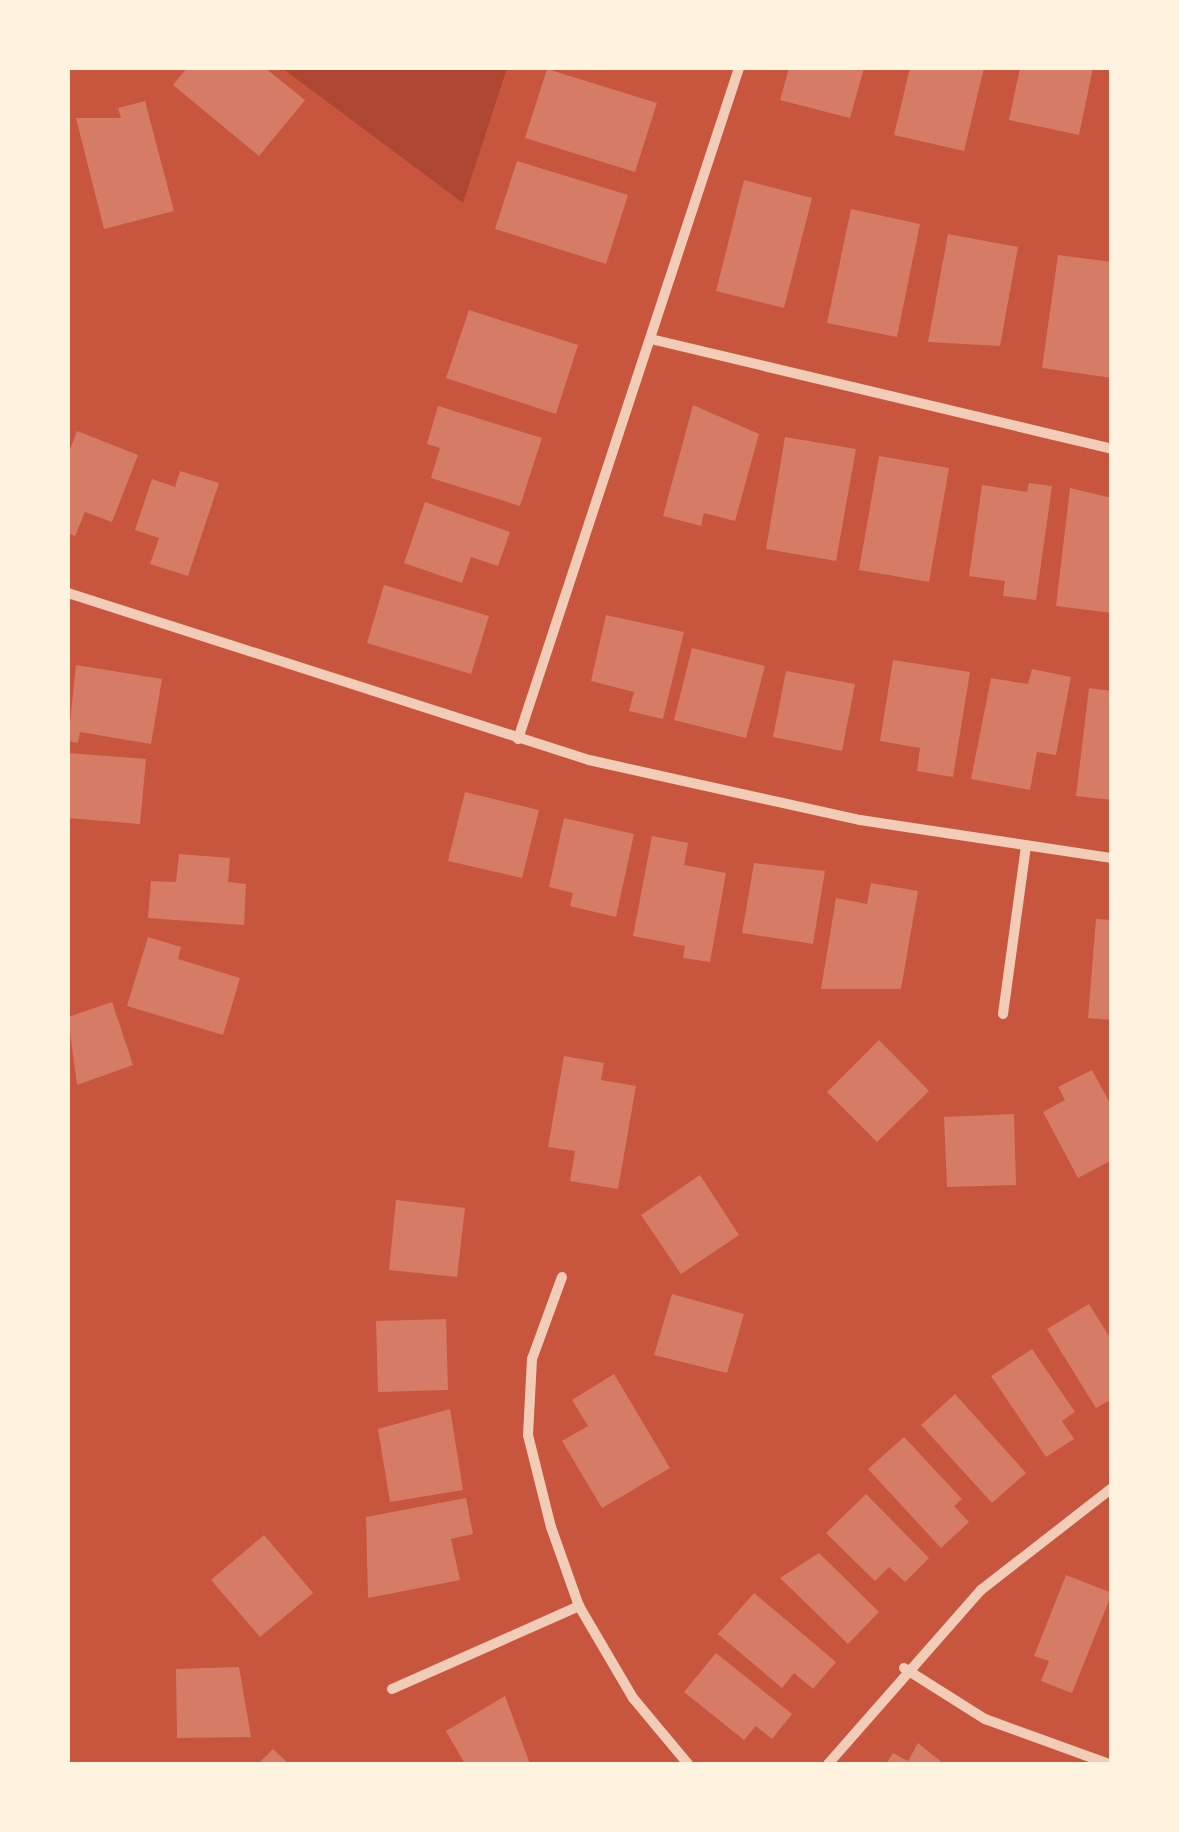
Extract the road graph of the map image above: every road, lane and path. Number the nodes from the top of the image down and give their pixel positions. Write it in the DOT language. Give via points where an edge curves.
graph roads {
  1 [pos="738,68"];
  2 [pos="654,340"];
  3 [pos="1112,448"];
  4 [pos="68,593"];
  5 [pos="518,739"];
  6 [pos="1026,846"];
  7 [pos="1112,858"];
  8 [pos="1002,1014"];
  9 [pos="562,1277"];
  10 [pos="1112,1488"];
  11 [pos="579,1606"];
  12 [pos="904,1668"];
  13 [pos="392,1689"];
  14 [pos="688,1764"];
  15 [pos="828,1764"];
  16 [pos="1108,1764"];
  1 -- 2 [label="street"];
  2 -- 3 [label="street"];
  2 -- 5 [label="street"];
  4 -- 5 [label="street"];
  5 -- 6 [label="street" via="748,797"];
  6 -- 7 [label="street"];
  6 -- 8 [label="street"];
  9 -- 11 [label="street" via="532,1359 528,1435"];
  10 -- 12 [label="street" via="981,1590"];
  11 -- 13 [label="street"];
  11 -- 14 [label="street" via="633,1698"];
  12 -- 15 [label="street"];
  12 -- 16 [label="street" via="986,1719"];
}
